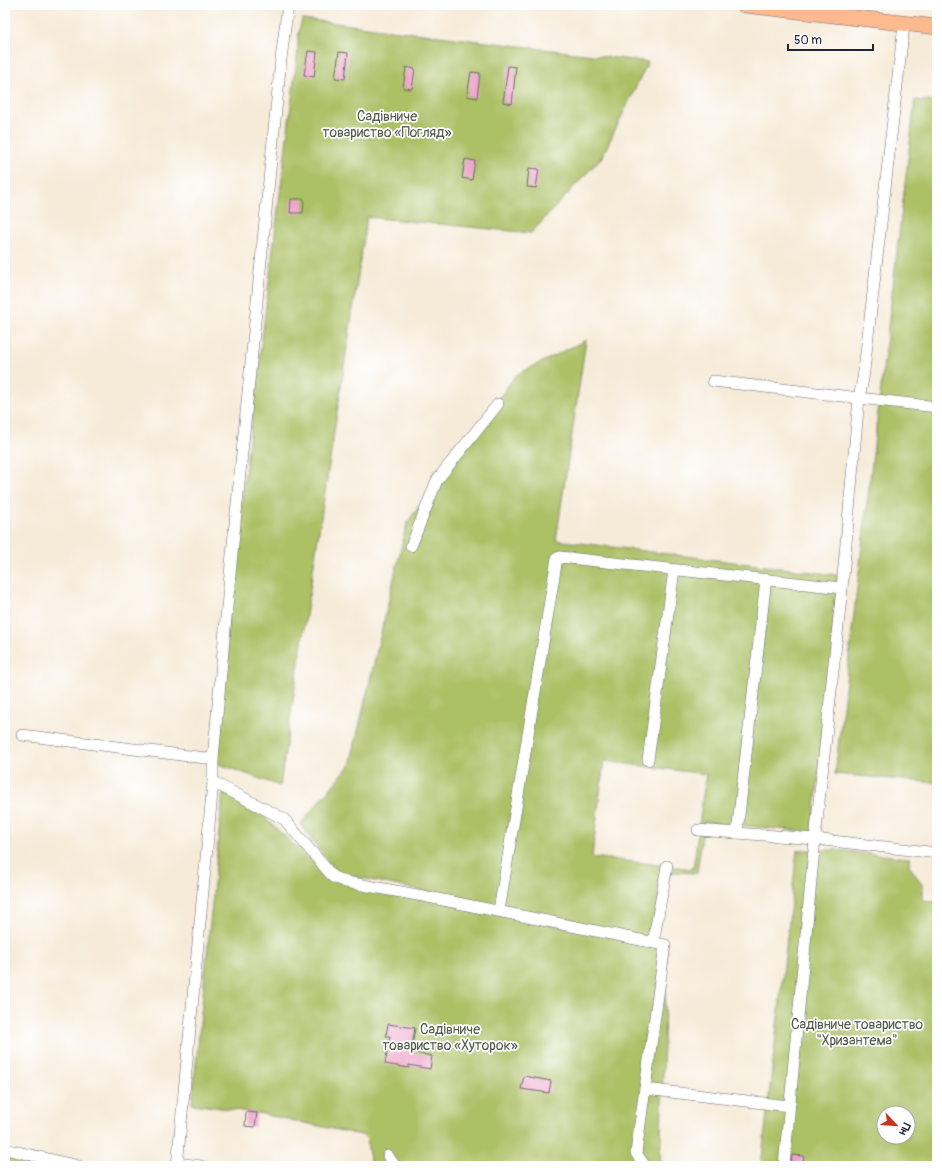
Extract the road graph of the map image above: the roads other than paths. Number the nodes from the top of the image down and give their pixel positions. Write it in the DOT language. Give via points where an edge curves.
graph roads {
  1 [pos="288,5"];
  2 [pos="744,5"];
  3 [pos="904,24"];
  4 [pos="937,27"];
  5 [pos="713,381"];
  6 [pos="859,398"];
  7 [pos="498,404"];
  8 [pos="937,407"];
  9 [pos="411,546"];
  10 [pos="674,570"];
  11 [pos="766,579"];
  12 [pos="842,588"];
  13 [pos="22,735"];
  14 [pos="214,759"];
  15 [pos="648,760"];
  16 [pos="213,782"];
  17 [pos="698,830"];
  18 [pos="737,833"];
  19 [pos="815,839"];
  20 [pos="937,853"];
  21 [pos="667,866"];
  22 [pos="499,911"];
  23 [pos="653,943"];
  24 [pos="645,1089"];
  25 [pos="789,1106"];
  26 [pos="5,1149"];
  27 [pos="388,1156"];
  28 [pos="177,1164"];
  29 [pos="79,1166"];
  30 [pos="202,1166"];
  31 [pos="395,1166"];
  32 [pos="645,1166"];
  33 [pos="784,1166"];
  1 -- 14 [label="street" via="231,564"];
  2 -- 3 [label="main road"];
  3 -- 4 [label="main road"];
  3 -- 6 [label="street"];
  5 -- 6 [label="street"];
  6 -- 8 [label="street"];
  6 -- 12 [label="street"];
  7 -- 9 [label="street" via="437,480"];
  10 -- 11 [label="street"];
  10 -- 15 [label="street"];
  10 -- 22 [label="street" via="558,558"];
  11 -- 12 [label="street"];
  11 -- 18 [label="street"];
  12 -- 19 [label="street"];
  13 -- 14 [label="street"];
  14 -- 16 [label="street"];
  16 -- 22 [label="street" via="284,818 333,877 346,882"];
  16 -- 28 [label="street"];
  17 -- 18 [label="street"];
  18 -- 19 [label="street"];
  19 -- 20 [label="street"];
  19 -- 25 [label="street"];
  21 -- 23 [label="street"];
  22 -- 23 [label="street"];
  23 -- 24 [label="street" via="665,945"];
  24 -- 25 [label="street"];
  24 -- 32 [label="street" via="636,1153"];
  25 -- 33 [label="street"];
  26 -- 29 [label="street"];
  27 -- 31 [label="street"];
  28 -- 30 [label="street"];
}
